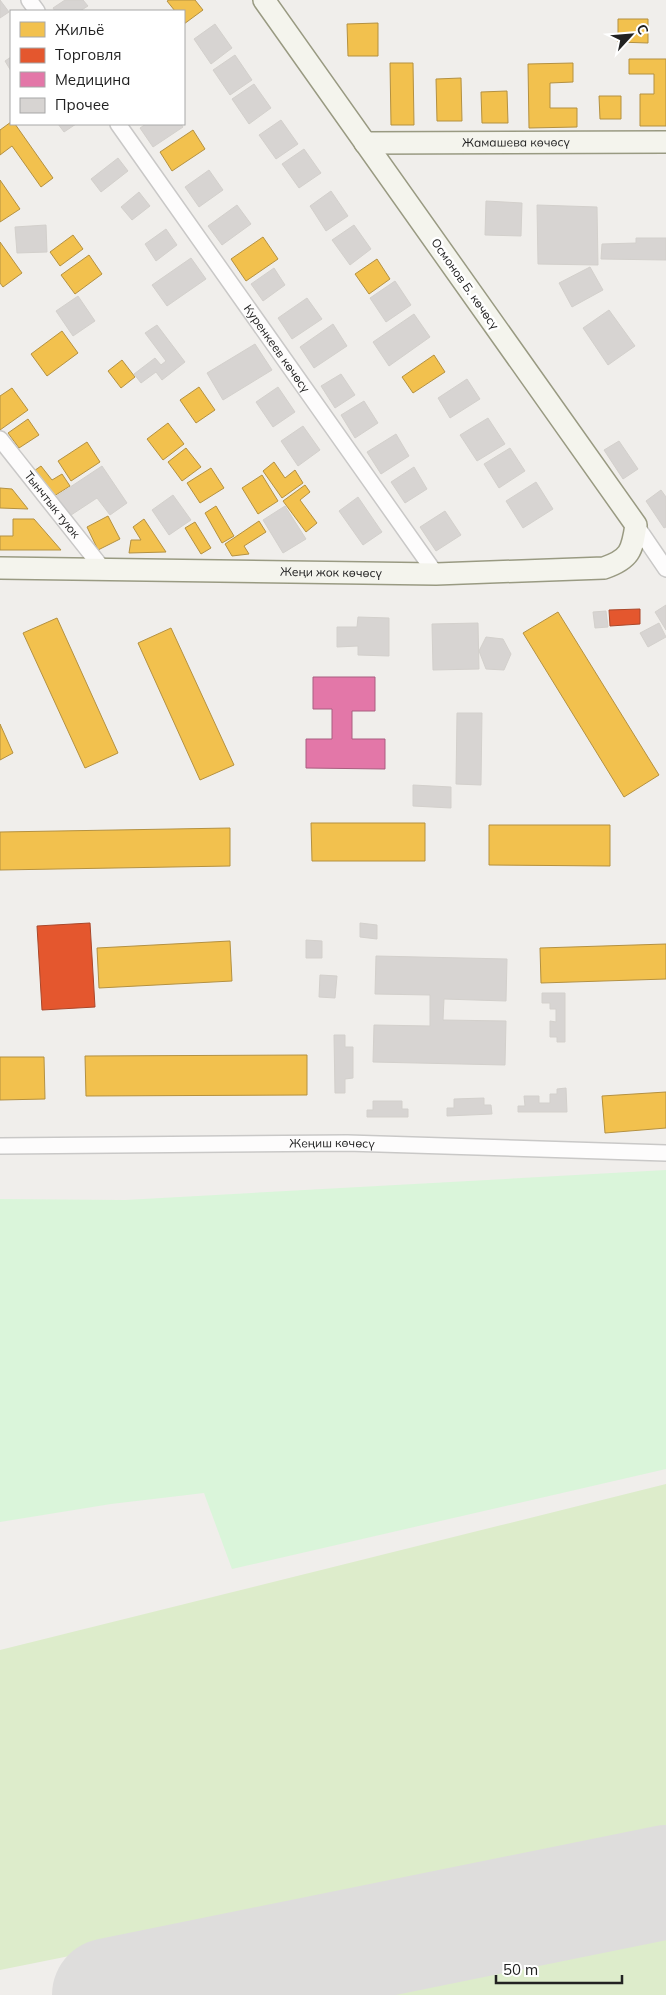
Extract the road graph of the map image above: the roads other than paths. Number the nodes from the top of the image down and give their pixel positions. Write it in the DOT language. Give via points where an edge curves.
graph roads {
  1 [pos="264,0"];
  2 [pos="119,125"];
  3 [pos="666,142"];
  4 [pos="365,143"];
  5 [pos="0,439"];
  6 [pos="636,525"];
  7 [pos="0,568"];
  8 [pos="666,568"];
  9 [pos="103,569"];
  10 [pos="436,574"];
  11 [pos="0,1146"];
  12 [pos="666,1153"];
  1 -- 4 [label="main road, Осмонов Б. көчөсү"];
  2 -- 10 [label="street, Куренкеев көчөсү"];
  3 -- 4 [label="main road, Жамашева көчөсү"];
  4 -- 6 [label="main road, Осмонов Б. көчөсү"];
  5 -- 9 [label="street, Тынчтык туюк"];
  6 -- 8 [label="street, Осмонов Б. көчөсү"];
  6 -- 10 [label="main road, Жеңи жок көчөсү" via="632,547 620,562 604,568"];
  7 -- 9 [label="main road, Жеңи жок көчөсү"];
  9 -- 10 [label="main road, Жеңи жок көчөсү"];
  11 -- 12 [label="street, Жеңиш көчөсү" via="347,1143"];
}
